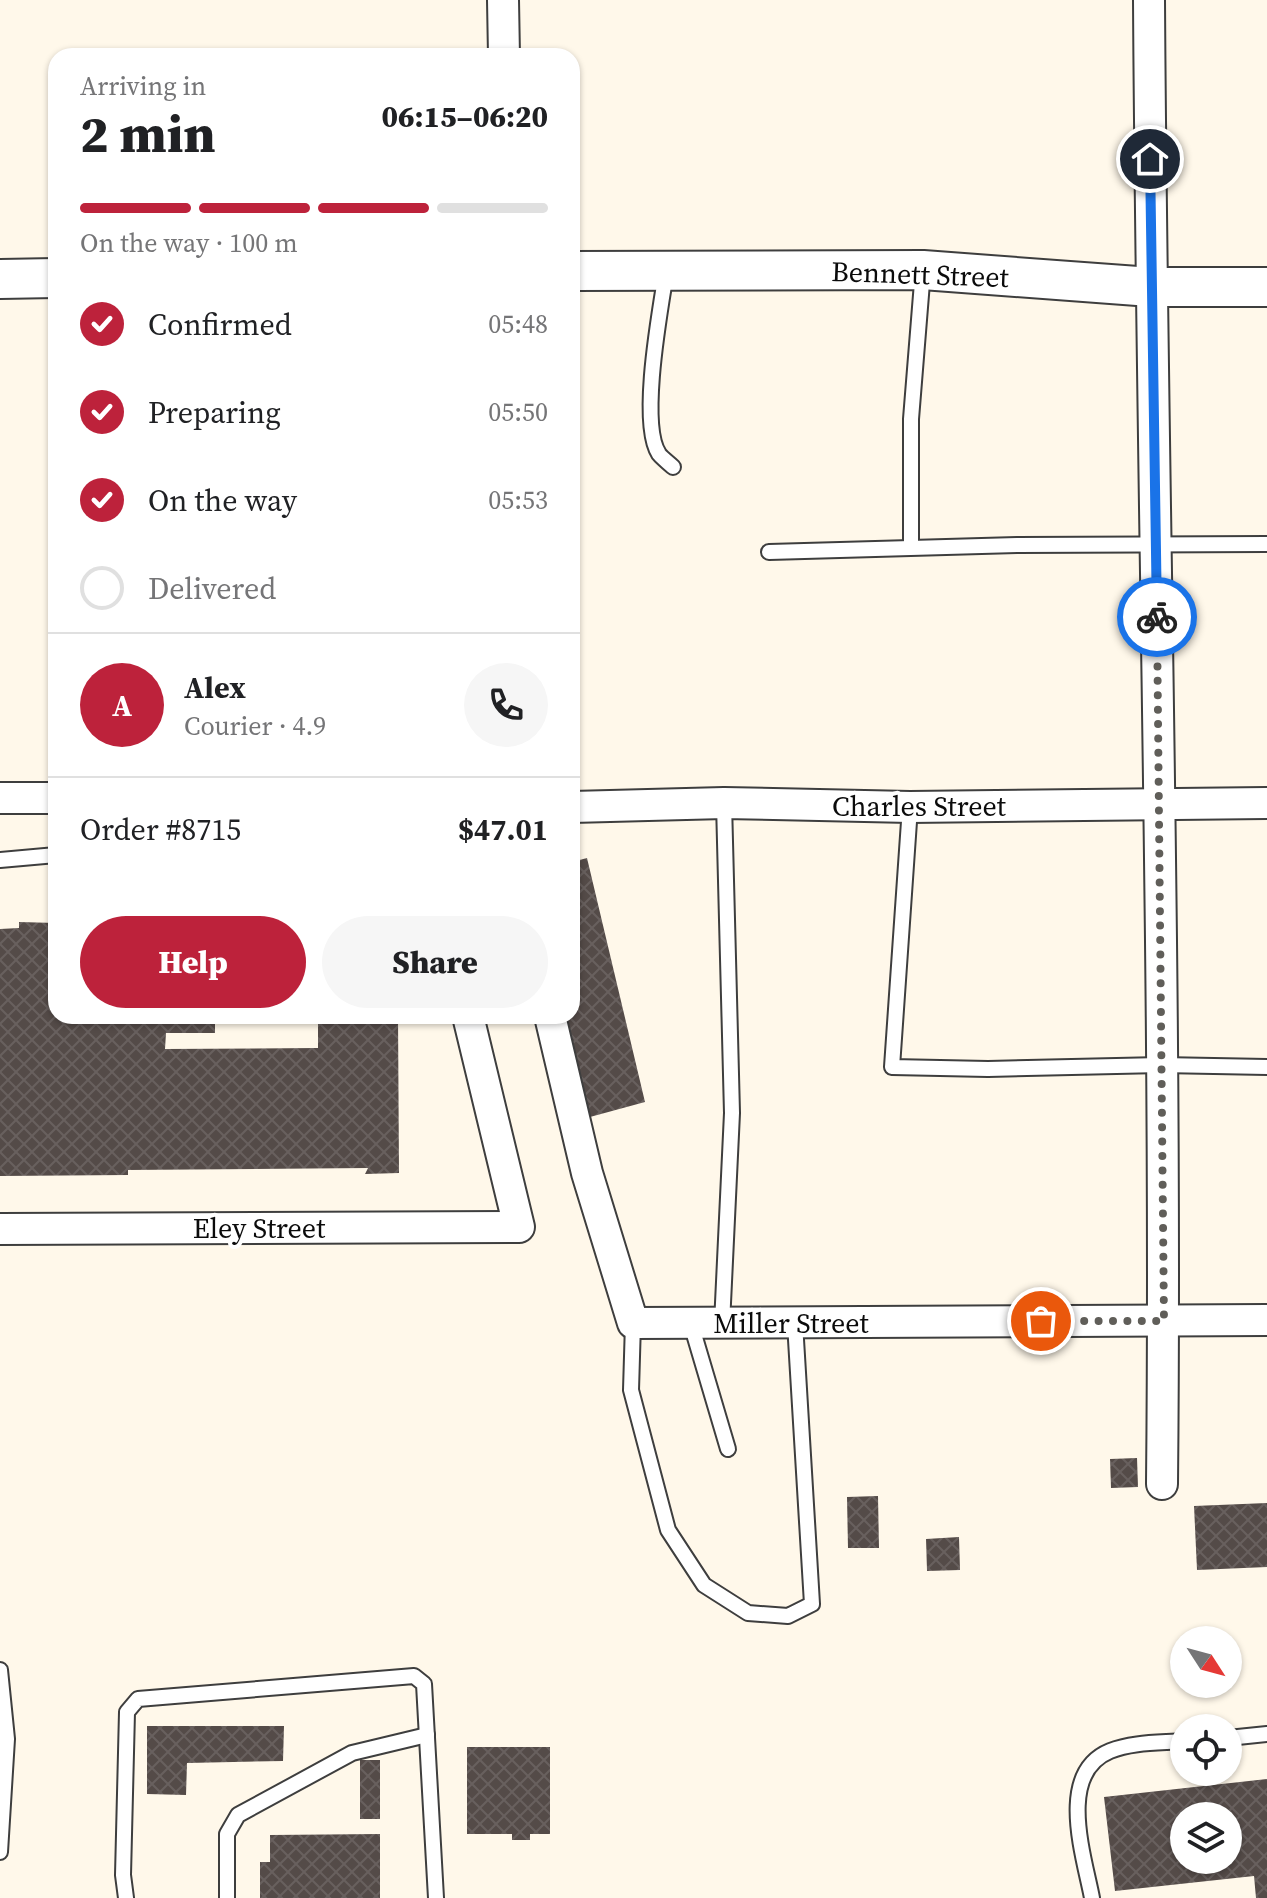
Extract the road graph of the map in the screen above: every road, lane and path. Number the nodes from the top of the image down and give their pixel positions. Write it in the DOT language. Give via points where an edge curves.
graph roads {
  1 [pos="503,0"];
  2 [pos="1149,0"];
  3 [pos="504,48"];
  4 [pos="666,269"];
  5 [pos="923,270"];
  6 [pos="580,271"];
  7 [pos="48,278"];
  8 [pos="0,279"];
  9 [pos="1151,287"];
  10 [pos="1267,287"];
  11 [pos="673,467"];
  12 [pos="1156,544"];
  13 [pos="1267,544"];
  14 [pos="911,547"];
  15 [pos="769,552"];
  16 [pos="0,798"];
  17 [pos="48,798"];
  18 [pos="724,803"];
  19 [pos="1267,803"];
  20 [pos="1159,804"];
  21 [pos="580,807"];
  22 [pos="910,807"];
  23 [pos="48,856"];
  24 [pos="0,860"];
  25 [pos="470,1024"];
  26 [pos="552,1024"];
  27 [pos="1161,1065"];
  28 [pos="1267,1067"];
  29 [pos="0,1229"];
  30 [pos="1267,1320"];
  31 [pos="1164,1321"];
  32 [pos="633,1323"];
  33 [pos="795,1323"];
  34 [pos="691,1324"];
  35 [pos="722,1324"];
  36 [pos="728,1449"];
  37 [pos="1162,1484"];
  38 [pos="0,1670"];
  39 [pos="1267,1734"];
  40 [pos="427,1735"];
  41 [pos="1242,1737"];
  42 [pos="1170,1742"];
  43 [pos="0,1852"];
  44 [pos="126,1898"];
  45 [pos="227,1898"];
  46 [pos="436,1898"];
  47 [pos="1092,1898"];
  1 -- 3 [label="street"];
  2 -- 9 [label="street"];
  4 -- 5 [label="street, Bennett Street"];
  4 -- 6 [label="street, Bennett Street"];
  4 -- 11 [label="lane" via="650,415 658,452"];
  5 -- 9 [label="street, Bennett Street"];
  5 -- 14 [label="lane" via="911,419"];
  7 -- 8 [label="street"];
  9 -- 10 [label="street, Bennett Street"];
  9 -- 12 [label="street"];
  12 -- 13 [label="lane"];
  12 -- 14 [label="lane"];
  12 -- 20 [label="street"];
  14 -- 15 [label="lane"];
  16 -- 17 [label="street"];
  18 -- 21 [label="street, Charles Street"];
  18 -- 22 [label="street, Charles Street"];
  18 -- 35 [label="lane" via="732,1113"];
  19 -- 20 [label="street, Charles Street"];
  20 -- 22 [label="street, Charles Street"];
  20 -- 27 [label="street"];
  22 -- 27 [label="lane" via="892,1067"];
  23 -- 24 [label="lane"];
  25 -- 29 [label="street, Eley Street" via="519,1227"];
  26 -- 32 [label="street" via="587,1173"];
  27 -- 28 [label="lane"];
  27 -- 31 [label="street"];
  30 -- 31 [label="street, Miller Street"];
  31 -- 33 [label="street, Miller Street"];
  31 -- 37 [label="street"];
  32 -- 33 [label="lane" via="631,1390 668,1530 704,1585 748,1613 788,1616 812,1604"];
  32 -- 34 [label="street, Miller Street"];
  33 -- 35 [label="street, Miller Street"];
  34 -- 35 [label="street, Miller Street"];
  34 -- 36 [label="lane"];
  38 -- 43 [label="lane" via="7,1739"];
  39 -- 41 [label="lane"];
  40 -- 44 [label="lane" via="424,1684 414,1676 138,1699 127,1712"];
  40 -- 45 [label="lane" via="352,1753 238,1815 227,1834"];
  40 -- 46 [label="lane"];
  42 -- 47 [label="lane" via="1108,1751 1083,1779 1077,1817"];
}
